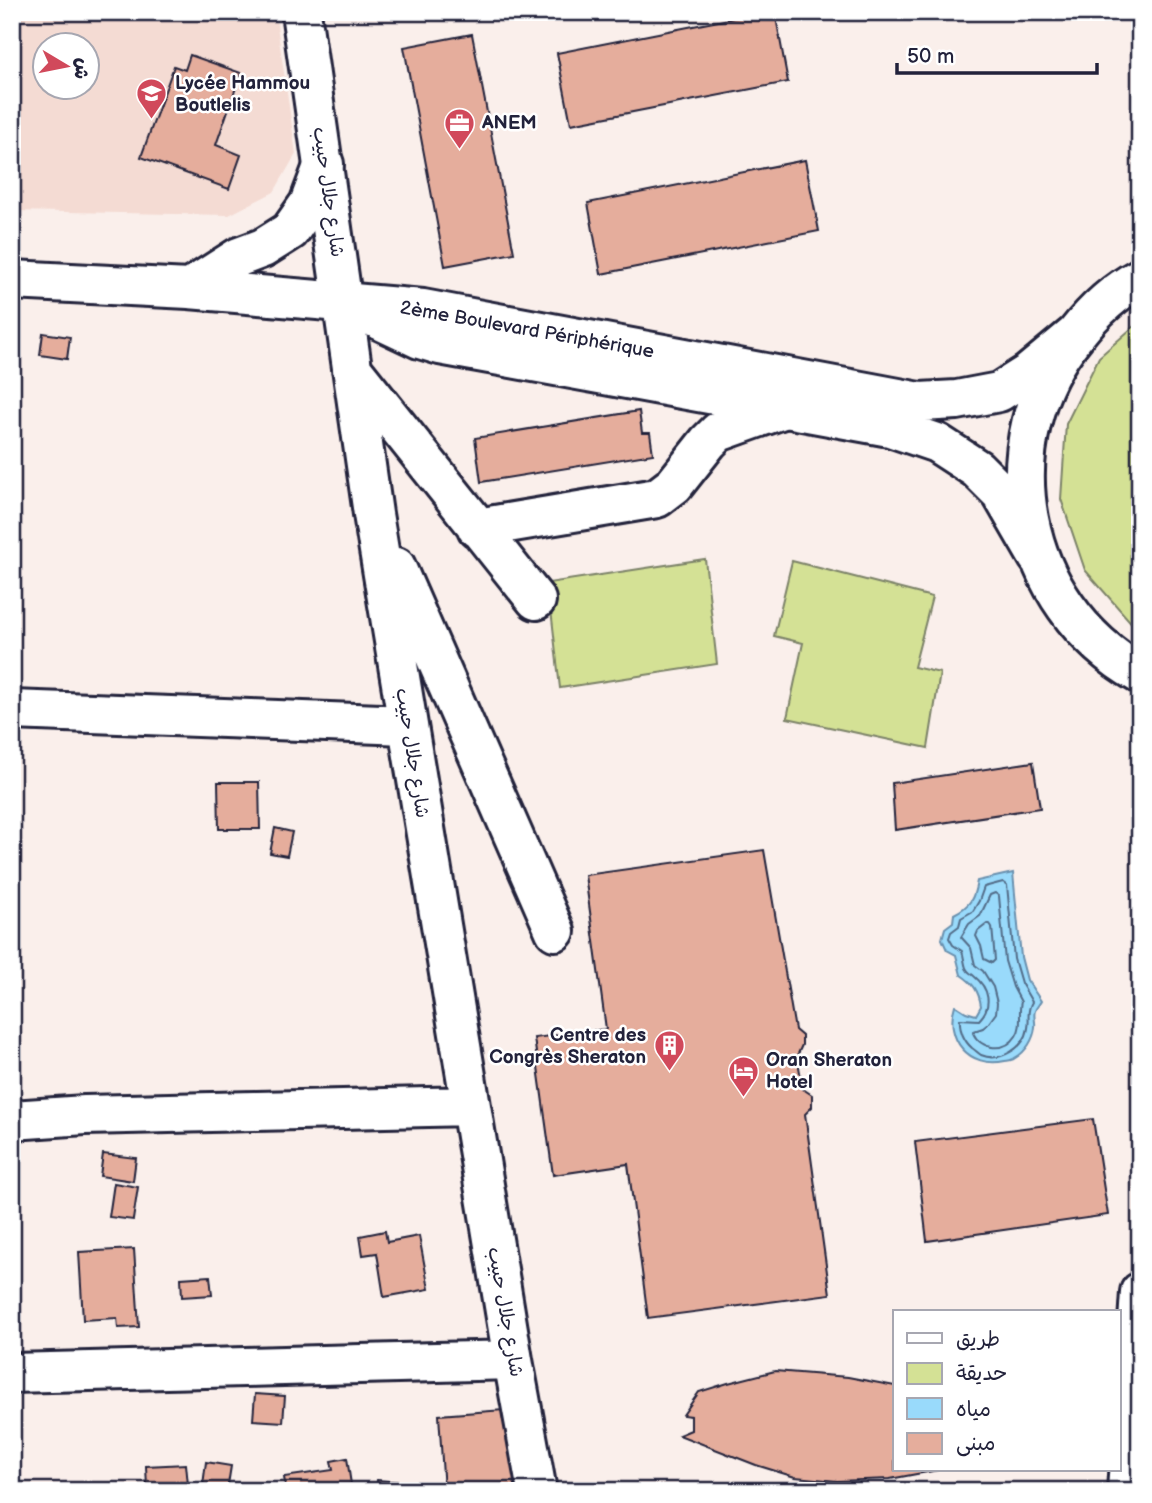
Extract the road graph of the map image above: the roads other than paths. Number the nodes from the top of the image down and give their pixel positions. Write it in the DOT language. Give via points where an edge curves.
graph roads {
  1 [pos="301,12"];
  2 [pos="324,164"];
  3 [pos="1138,278"];
  4 [pos="12,280"];
  5 [pos="189,289"];
  6 [pos="344,303"];
  7 [pos="1076,334"];
  8 [pos="352,368"];
  9 [pos="788,407"];
  10 [pos="373,514"];
  11 [pos="477,528"];
  12 [pos="1038,557"];
  13 [pos="536,600"];
  14 [pos="1106,651"];
  15 [pos="1140,674"];
  16 [pos="1140,680"];
  17 [pos="12,710"];
  18 [pos="407,724"];
  19 [pos="555,931"];
  20 [pos="471,1106"];
  21 [pos="12,1120"];
  22 [pos="1140,1292"];
  23 [pos="513,1360"];
  24 [pos="12,1373"];
  25 [pos="537,1491"];
  26 [pos="1127,1491"];
  1 -- 2 [label="street, شارع جلال حبيب"];
  2 -- 5 [label="street" via="309,204 290,231"];
  2 -- 6 [label="street, شارع جلال حبيب"];
  3 -- 7 [label="street" via="1094,312"];
  4 -- 5 [label="street"];
  5 -- 6 [label="street"];
  6 -- 7 [label="street, 2ème Boulevard Périphérique" via="423,309 920,402 999,392"];
  6 -- 8 [label="street, شارع جلال حبيب"];
  6 -- 9 [label="street, 2ème Boulevard Périphérique" via="440,345"];
  7 -- 12 [label="street" via="1060,353 1036,401 1025,453 1025,506"];
  8 -- 10 [label="street, شارع جلال حبيب"];
  8 -- 11 [label="street"];
  9 -- 11 [label="street" via="718,432 674,485 657,498"];
  9 -- 12 [label="street, 2ème Boulevard Périphérique" via="890,426 937,443 1002,493"];
  10 -- 18 [label="street, شارع جلال حبيب"];
  10 -- 19 [label="street"];
  11 -- 13 [label="street"];
  12 -- 14 [label="street" via="1066,608"];
  14 -- 15 [label="street"];
  14 -- 16 [label="street"];
  17 -- 18 [label="street"];
  18 -- 20 [label="street, شارع جلال حبيب"];
  20 -- 21 [label="street"];
  20 -- 23 [label="street, شارع جلال حبيب"];
  22 -- 26 [label="street"];
  23 -- 24 [label="street"];
  23 -- 25 [label="street, شارع جلال حبيب"];
}
